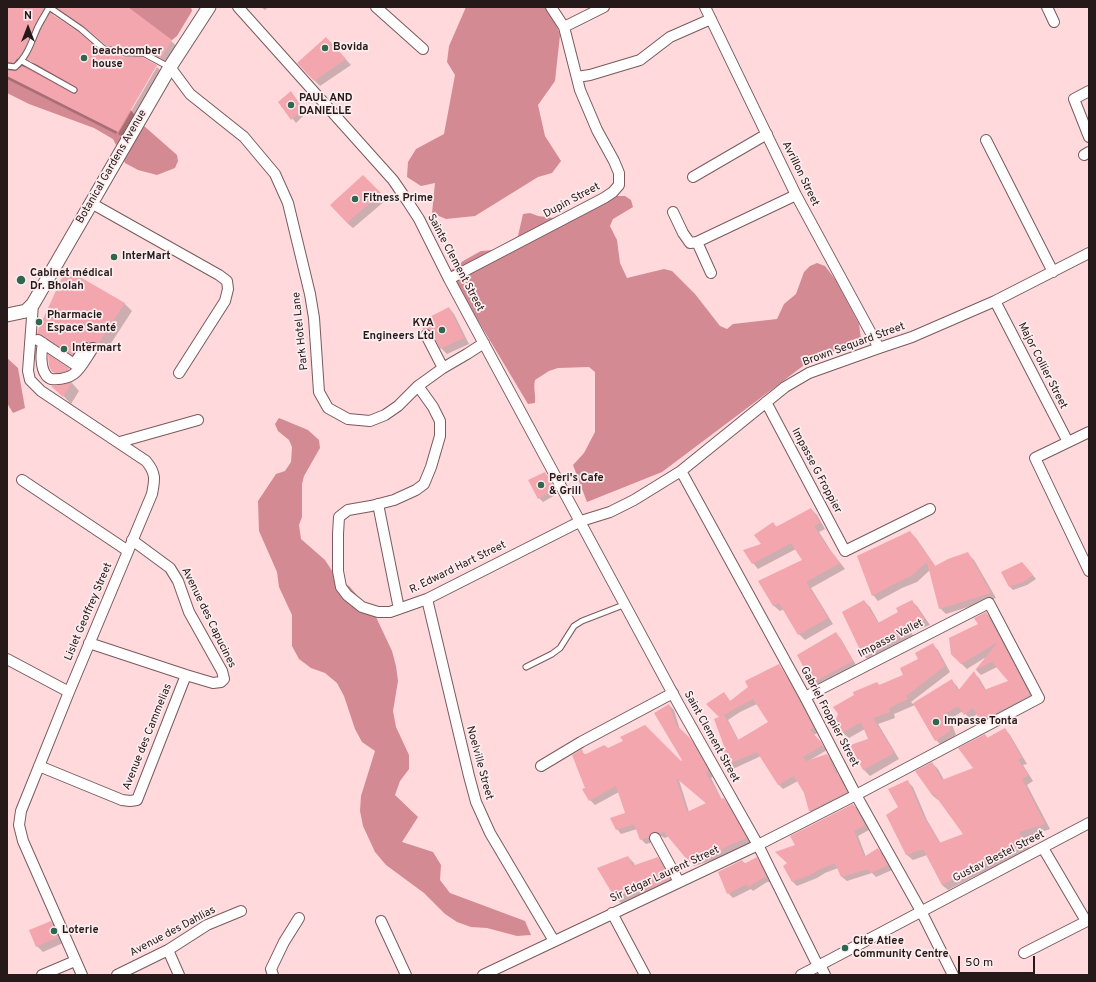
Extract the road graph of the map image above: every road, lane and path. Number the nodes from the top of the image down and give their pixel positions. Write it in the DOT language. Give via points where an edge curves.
graph roads {
  1 [pos="49,7"];
  2 [pos="209,7"];
  3 [pos="238,7"];
  4 [pos="376,7"];
  5 [pos="551,7"];
  6 [pos="604,7"];
  7 [pos="705,7"];
  8 [pos="1047,7"];
  9 [pos="711,19"];
  10 [pos="1054,22"];
  11 [pos="564,28"];
  12 [pos="423,49"];
  13 [pos="22,61"];
  14 [pos="7,66"];
  15 [pos="170,67"];
  16 [pos="577,77"];
  17 [pos="74,90"];
  18 [pos="1089,91"];
  19 [pos="767,134"];
  20 [pos="1089,137"];
  21 [pos="986,140"];
  22 [pos="694,177"];
  23 [pos="796,194"];
  24 [pos="91,203"];
  25 [pos="673,212"];
  26 [pos="697,242"];
  27 [pos="1089,253"];
  28 [pos="1053,272"];
  29 [pos="711,273"];
  30 [pos="449,279"];
  31 [pos="995,302"];
  32 [pos="33,304"];
  33 [pos="7,315"];
  34 [pos="30,334"];
  35 [pos="426,335"];
  36 [pos="43,343"];
  37 [pos="484,343"];
  38 [pos="879,348"];
  39 [pos="443,368"];
  40 [pos="179,373"];
  41 [pos="418,386"];
  42 [pos="766,402"];
  43 [pos="198,420"];
  44 [pos="1089,432"];
  45 [pos="120,442"];
  46 [pos="1068,442"];
  47 [pos="681,471"];
  48 [pos="22,480"];
  49 [pos="378,504"];
  50 [pos="930,509"];
  51 [pos="581,521"];
  52 [pos="132,540"];
  53 [pos="128,551"];
  54 [pos="1089,571"];
  55 [pos="426,599"];
  56 [pos="626,604"];
  57 [pos="399,609"];
  58 [pos="89,643"];
  59 [pos="7,659"];
  60 [pos="526,667"];
  61 [pos="186,676"];
  62 [pos="69,692"];
  63 [pos="673,693"];
  64 [pos="804,697"];
  65 [pos="39,766"];
  66 [pos="541,766"];
  67 [pos="856,795"];
  68 [pos="1089,823"];
  69 [pos="655,838"];
  70 [pos="758,845"];
  71 [pos="1043,848"];
  72 [pos="679,882"];
  73 [pos="241,911"];
  74 [pos="921,911"];
  75 [pos="612,913"];
  76 [pos="299,918"];
  77 [pos="381,921"];
  78 [pos="1087,921"];
  79 [pos="554,941"];
  80 [pos="168,950"];
  81 [pos="1024,953"];
  82 [pos="75,961"];
  83 [pos="819,966"];
  84 [pos="42,975"];
  85 [pos="82,975"];
  86 [pos="117,975"];
  87 [pos="179,975"];
  88 [pos="273,975"];
  89 [pos="406,975"];
  90 [pos="483,975"];
  91 [pos="645,975"];
  92 [pos="801,975"];
  93 [pos="825,975"];
  94 [pos="953,975"];
  1 -- 13 [label="lane"];
  1 -- 15 [label="lane" via="104,49 143,53"];
  2 -- 15 [label="street, Botanical Gardens Avenue"];
  3 -- 30 [label="street, Sainte Clement Street" via="393,180 419,219"];
  4 -- 12 [label="street"];
  5 -- 11 [label="street, Dupin Street"];
  6 -- 11 [label="street"];
  7 -- 9 [label="street, Avrillon Street"];
  8 -- 10 [label="street"];
  9 -- 16 [label="street" via="670,37 640,60"];
  9 -- 19 [label="street, Avrillon Street"];
  11 -- 16 [label="street, Dupin Street"];
  13 -- 14 [label="lane" via="15,67"];
  13 -- 17 [label="lane"];
  15 -- 24 [label="street, Botanical Gardens Avenue"];
  15 -- 41 [label="street, Park Hotel Lane" via="190,94 244,137 275,174 288,203 310,294 319,392 328,408 348,419 370,421 398,406"];
  16 -- 30 [label="street, Dupin Street" via="597,130 619,173 619,185 604,198"];
  18 -- 20 [label="street" via="1074,99"];
  19 -- 22 [label="street"];
  19 -- 23 [label="street, Avrillon Street"];
  21 -- 28 [label="street"];
  23 -- 26 [label="street"];
  23 -- 38 [label="street, Avrillon Street"];
  24 -- 32 [label="street, Botanical Gardens Avenue"];
  24 -- 40 [label="street" via="227,281 225,301"];
  25 -- 26 [label="street" via="690,243"];
  26 -- 29 [label="street"];
  27 -- 28 [label="street, Brown Sequard Street"];
  28 -- 31 [label="street, Brown Sequard Street"];
  30 -- 37 [label="street, Sainte Clement Street"];
  31 -- 38 [label="street, Brown Sequard Street"];
  31 -- 46 [label="street, Major Collier Street"];
  32 -- 33 [label="street" via="26,311"];
  32 -- 34 [label="street, Lislet Geoffrey Street"];
  34 -- 36 [label="street"];
  34 -- 45 [label="street, Lislet Geoffrey Street" via="30,380"];
  35 -- 39 [label="street"];
  36 -- 36 [label="street" via="43,367 51,379 71,377 79,370 90,346 74,364"];
  37 -- 39 [label="street, Park Hotel Lane"];
  37 -- 51 [label="street, Sainte Clement Street"];
  38 -- 42 [label="street, Brown Sequard Street" via="809,373"];
  39 -- 41 [label="street, Park Hotel Lane"];
  41 -- 49 [label="street" via="440,421 440,436 432,467 424,484 416,490"];
  42 -- 47 [label="street, Brown Sequard Street"];
  42 -- 50 [label="street, Impasse G Froppier" via="845,551"];
  43 -- 45 [label="street"];
  44 -- 46 [label="street"];
  45 -- 52 [label="street, Lislet Geoffrey Street" via="146,461 154,473 152,494"];
  46 -- 54 [label="street" via="1035,458"];
  47 -- 51 [label="street, Brown Sequard Street" via="634,500 610,512"];
  47 -- 64 [label="street, Gabriel Froppier Street"];
  48 -- 53 [label="street"];
  49 -- 57 [label="street"];
  49 -- 57 [label="street, R. Edward Hart Street" via="348,510 339,517 338,571 341,587 346,595 362,606 378,612"];
  51 -- 55 [label="street, R. Edward Hart Street"];
  51 -- 56 [label="street, Saint Clement Street"];
  52 -- 53 [label="street, Lislet Geoffrey Street"];
  52 -- 61 [label="street, Avenue des Capucines" via="170,568 178,581 189,612 224,679 213,683"];
  53 -- 58 [label="street, Lislet Geoffrey Street"];
  55 -- 57 [label="street, R. Edward Hart Street"];
  55 -- 79 [label="street, Noelville Street" via="476,802 490,833"];
  56 -- 60 [label="lane" via="574,626 560,648"];
  56 -- 63 [label="street, Saint Clement Street"];
  58 -- 61 [label="street, Avenue des Capucines"];
  58 -- 62 [label="street, Lislet Geoffrey Street"];
  59 -- 62 [label="street"];
  61 -- 65 [label="street, Avenue des Cammelias" via="137,800 122,800"];
  62 -- 65 [label="street, Lislet Geoffrey Street"];
  63 -- 66 [label="street"];
  63 -- 70 [label="street, Saint Clement Street"];
  64 -- 67 [label="street, Gabriel Froppier Street"];
  64 -- 67 [label="street, Impasse Vallet" via="989,604 1039,698"];
  65 -- 82 [label="street, Lislet Geoffrey Street" via="21,811 19,825 23,842"];
  67 -- 70 [label="street, Sir Edgar Laurent Street"];
  67 -- 74 [label="street, Gabriel Froppier Street"];
  68 -- 71 [label="street, Gustav Bestel Street"];
  69 -- 72 [label="street"];
  70 -- 72 [label="street, Sir Edgar Laurent Street"];
  70 -- 83 [label="street, Saint Clement Street"];
  71 -- 74 [label="street, Gustav Bestel Street"];
  71 -- 78 [label="street"];
  72 -- 75 [label="street, Sir Edgar Laurent Street"];
  73 -- 80 [label="street, Avenue des Dahlias" via="207,925"];
  74 -- 83 [label="street, Gustav Bestel Street"];
  74 -- 94 [label="street, Gabriel Froppier Street"];
  75 -- 79 [label="street, Sir Edgar Laurent Street"];
  75 -- 91 [label="street"];
  76 -- 88 [label="street" via="271,969"];
  77 -- 89 [label="street"];
  78 -- 81 [label="street"];
  79 -- 90 [label="street, Sir Edgar Laurent Street"];
  80 -- 86 [label="street, Avenue des Dahlias"];
  80 -- 87 [label="street"];
  82 -- 84 [label="street"];
  82 -- 85 [label="street, Lislet Geoffrey Street"];
  83 -- 92 [label="street, Gustav Bestel Street"];
  83 -- 93 [label="street, Saint Clement Street"];
}
